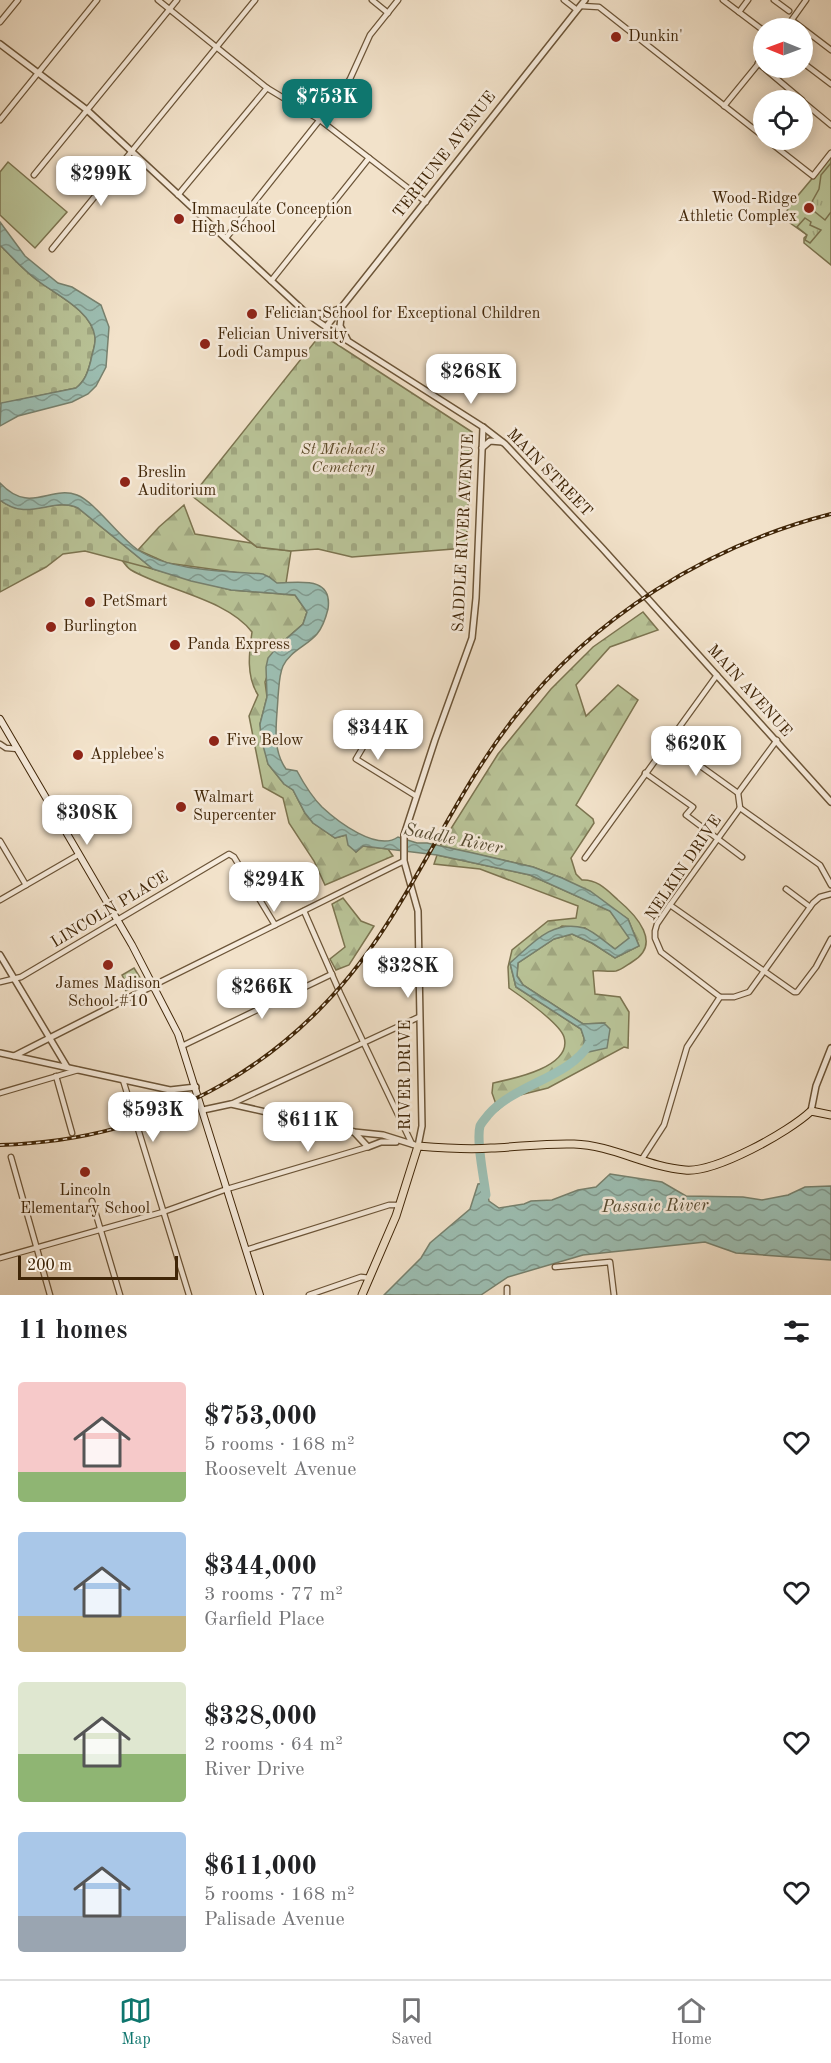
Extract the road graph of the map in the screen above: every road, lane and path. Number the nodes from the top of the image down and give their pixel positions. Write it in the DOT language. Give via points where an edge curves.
graph roads {
  1 [pos="18,0"];
  2 [pos="97,0"];
  3 [pos="158,0"];
  4 [pos="177,0"];
  5 [pos="255,0"];
  6 [pos="372,0"];
  7 [pos="398,0"];
  8 [pos="564,0"];
  9 [pos="585,0"];
  10 [pos="596,0"];
  11 [pos="723,0"];
  12 [pos="748,0"];
  13 [pos="774,0"];
  14 [pos="806,0"];
  15 [pos="599,7"];
  16 [pos="578,8"];
  17 [pos="169,9"];
  18 [pos="789,11"];
  19 [pos="388,12"];
  20 [pos="739,12"];
  21 [pos="795,18"];
  22 [pos="0,22"];
  23 [pos="753,23"];
  24 [pos="813,36"];
  25 [pos="0,44"];
  26 [pos="216,47"];
  27 [pos="831,50"];
  28 [pos="753,69"];
  29 [pos="813,70"];
  30 [pos="38,73"];
  31 [pos="775,78"];
  32 [pos="831,84"];
  33 [pos="267,88"];
  34 [pos="789,90"];
  35 [pos="724,106"];
  36 [pos="87,110"];
  37 [pos="813,110"];
  38 [pos="0,120"];
  39 [pos="320,120"];
  40 [pos="831,125"];
  41 [pos="753,129"];
  42 [pos="780,150"];
  43 [pos="132,152"];
  44 [pos="831,153"];
  45 [pos="369,158"];
  46 [pos="34,175"];
  47 [pos="178,195"];
  48 [pos="426,202"];
  49 [pos="226,238"];
  50 [pos="52,249"];
  51 [pos="271,281"];
  52 [pos="342,306"];
  53 [pos="306,313"];
  54 [pos="326,327"];
  55 [pos="349,342"];
  56 [pos="483,427"];
  57 [pos="505,444"];
  58 [pos="482,448"];
  59 [pos="646,598"];
  60 [pos="717,675"];
  61 [pos="382,715"];
  62 [pos="0,719"];
  63 [pos="777,740"];
  64 [pos="667,742"];
  65 [pos="0,744"];
  66 [pos="18,749"];
  67 [pos="645,773"];
  68 [pos="738,793"];
  69 [pos="416,796"];
  70 [pos="831,802"];
  71 [pos="740,808"];
  72 [pos="718,840"];
  73 [pos="0,841"];
  74 [pos="403,846"];
  75 [pos="78,855"];
  76 [pos="742,857"];
  77 [pos="585,858"];
  78 [pos="404,859"];
  79 [pos="26,885"];
  80 [pos="831,885"];
  81 [pos="786,889"];
  82 [pos="831,894"];
  83 [pos="0,900"];
  84 [pos="670,905"];
  85 [pos="810,907"];
  86 [pos="304,911"];
  87 [pos="117,920"];
  88 [pos="275,925"];
  89 [pos="831,939"];
  90 [pos="0,955"];
  91 [pos="763,972"];
  92 [pos="332,975"];
  93 [pos="15,980"];
  94 [pos="0,982"];
  95 [pos="154,985"];
  96 [pos="720,997"];
  97 [pos="420,1017"];
  98 [pos="49,1038"];
  99 [pos="364,1043"];
  100 [pos="182,1046"];
  101 [pos="831,1048"];
  102 [pos="0,1053"];
  103 [pos="14,1056"];
  104 [pos="67,1067"];
  105 [pos="78,1070"];
  106 [pos="56,1076"];
  107 [pos="123,1080"];
  108 [pos="196,1087"];
  109 [pos="0,1093"];
  110 [pos="231,1104"];
  111 [pos="203,1110"];
  112 [pos="811,1111"];
  113 [pos="831,1115"];
  114 [pos="354,1132"];
  115 [pos="72,1133"];
  116 [pos="400,1142"];
  117 [pos="415,1145"];
  118 [pos="368,1147"];
  119 [pos="11,1157"];
  120 [pos="642,1159"];
  121 [pos="227,1189"];
  122 [pos="92,1201"];
  123 [pos="399,1205"];
  124 [pos="163,1212"];
  125 [pos="100,1229"];
  126 [pos="35,1248"];
  127 [pos="246,1250"];
  128 [pos="0,1258"];
  129 [pos="555,1267"];
  130 [pos="370,1278"];
  131 [pos="507,1288"];
  132 [pos="50,1295"];
  133 [pos="120,1295"];
  134 [pos="189,1295"];
  135 [pos="260,1295"];
  136 [pos="309,1295"];
  137 [pos="362,1295"];
  138 [pos="507,1295"];
  139 [pos="614,1295"];
  1 -- 22 [label="street"];
  2 -- 30 [label="street"];
  3 -- 17 [label="street"];
  4 -- 17 [label="street"];
  5 -- 26 [label="street"];
  6 -- 19 [label="street"];
  7 -- 19 [label="street"];
  8 -- 16 [label="street"];
  9 -- 16 [label="street, TERHUNE AVENUE"];
  10 -- 15 [label="street"];
  11 -- 20 [label="street"];
  12 -- 20 [label="street"];
  13 -- 18 [label="street"];
  14 -- 21 [label="street"];
  15 -- 16 [label="street"];
  15 -- 35 [label="street"];
  16 -- 48 [label="street, TERHUNE AVENUE"];
  17 -- 26 [label="street"];
  17 -- 36 [label="street"];
  19 -- 39 [label="street" via="367,40 350,79"];
  20 -- 23 [label="street"];
  24 -- 27 [label="street"];
  25 -- 30 [label="street, MAIN STREET"];
  26 -- 33 [label="street"];
  26 -- 43 [label="street"];
  28 -- 35 [label="street"];
  29 -- 32 [label="street"];
  30 -- 36 [label="street, MAIN STREET"];
  30 -- 38 [label="street"];
  31 -- 34 [label="street"];
  33 -- 39 [label="street"];
  33 -- 47 [label="street"];
  35 -- 41 [label="street"];
  36 -- 43 [label="street, MAIN STREET"];
  36 -- 46 [label="street"];
  37 -- 40 [label="street"];
  39 -- 45 [label="street"];
  39 -- 49 [label="street"];
  42 -- 44 [label="street" via="813,176"];
  43 -- 47 [label="street, MAIN STREET"];
  43 -- 50 [label="street"];
  45 -- 48 [label="street"];
  45 -- 51 [label="street"];
  47 -- 49 [label="street, MAIN STREET"];
  48 -- 52 [label="street, TERHUNE AVENUE"];
  49 -- 51 [label="street, MAIN STREET"];
  51 -- 53 [label="street, MAIN STREET"];
  52 -- 53 [label="street" via="332,313"];
  52 -- 54 [label="street, TERHUNE AVENUE"];
  52 -- 55 [label="street" via="340,326"];
  53 -- 54 [label="street, MAIN STREET"];
  54 -- 55 [label="street, MAIN STREET"];
  55 -- 56 [label="street, MAIN STREET"];
  56 -- 57 [label="street, MAIN STREET"];
  56 -- 58 [label="street, SADDLE RIVER AVENUE"];
  57 -- 58 [label="street" via="490,441"];
  57 -- 59 [label="street, MAIN STREET"];
  58 -- 69 [label="street, SADDLE RIVER AVENUE" via="472,638"];
  59 -- 60 [label="street, MAIN AVENUE"];
  60 -- 63 [label="street, MAIN AVENUE"];
  60 -- 64 [label="street"];
  61 -- 69 [label="street" via="356,759"];
  62 -- 66 [label="main road"];
  63 -- 68 [label="street"];
  63 -- 70 [label="street, MAIN AVENUE"];
  64 -- 67 [label="street"];
  64 -- 68 [label="street"];
  65 -- 66 [label="street"];
  66 -- 75 [label="main road"];
  67 -- 72 [label="street" via="693,807 686,815"];
  67 -- 77 [label="street"];
  68 -- 71 [label="street"];
  69 -- 74 [label="street, SADDLE RIVER AVENUE"];
  71 -- 72 [label="street, NELKIN DRIVE"];
  71 -- 80 [label="street, NELKIN DRIVE" via="820,865"];
  72 -- 76 [label="street"];
  72 -- 84 [label="street, NELKIN DRIVE"];
  73 -- 79 [label="street"];
  74 -- 78 [label="street, RIVER DRIVE"];
  75 -- 79 [label="street"];
  75 -- 87 [label="main road"];
  78 -- 86 [label="street"];
  78 -- 97 [label="street, RIVER DRIVE" via="418,911"];
  79 -- 83 [label="street"];
  81 -- 85 [label="street"];
  82 -- 85 [label="street" via="820,897"];
  84 -- 91 [label="street"];
  84 -- 96 [label="street, NELKIN DRIVE" via="657,924 657,945"];
  85 -- 91 [label="street"];
  86 -- 88 [label="street"];
  86 -- 92 [label="street"];
  87 -- 88 [label="street, LINCOLN PLACE" via="231,854"];
  87 -- 93 [label="street, LINCOLN PLACE"];
  87 -- 95 [label="main road"];
  88 -- 95 [label="street"];
  89 -- 91 [label="street" via="797,992"];
  90 -- 93 [label="street"];
  91 -- 96 [label="street" via="749,992 734,998"];
  92 -- 99 [label="street"];
  92 -- 100 [label="street"];
  93 -- 94 [label="street, LINCOLN PLACE"];
  93 -- 98 [label="street"];
  95 -- 98 [label="street"];
  95 -- 100 [label="main road"];
  96 -- 120 [label="street" via="687,1047 664,1125"];
  97 -- 99 [label="street"];
  97 -- 117 [label="street, RIVER DRIVE" via="422,1126"];
  98 -- 103 [label="street"];
  98 -- 104 [label="street"];
  99 -- 110 [label="street"];
  99 -- 117 [label="street"];
  100 -- 108 [label="main road"];
  101 -- 112 [label="street"];
  102 -- 103 [label="street"];
  103 -- 104 [label="street"];
  104 -- 105 [label="street"];
  105 -- 106 [label="street"];
  105 -- 107 [label="street"];
  106 -- 109 [label="street"];
  106 -- 115 [label="street"];
  107 -- 108 [label="street" via="170,1090"];
  107 -- 124 [label="street"];
  108 -- 111 [label="main road"];
  110 -- 111 [label="street"];
  110 -- 114 [label="street"];
  111 -- 121 [label="main road"];
  112 -- 113 [label="main road"];
  112 -- 120 [label="main road" via="765,1142 701,1169 685,1171"];
  114 -- 116 [label="street"];
  114 -- 118 [label="street"];
  116 -- 117 [label="street"];
  116 -- 118 [label="street"];
  117 -- 120 [label="main road" via="490,1149 574,1144"];
  117 -- 123 [label="main road, RIVER DRIVE"];
  118 -- 121 [label="street"];
  119 -- 126 [label="street"];
  121 -- 124 [label="street"];
  121 -- 127 [label="main road"];
  122 -- 125 [label="street"];
  123 -- 127 [label="street"];
  123 -- 130 [label="main road, RIVER DRIVE"];
  124 -- 125 [label="street"];
  124 -- 134 [label="street"];
  125 -- 126 [label="street"];
  125 -- 133 [label="street"];
  126 -- 128 [label="street"];
  126 -- 132 [label="street"];
  127 -- 135 [label="main road"];
  129 -- 139 [label="street" via="610,1262"];
  130 -- 136 [label="street" via="361,1277"];
  130 -- 137 [label="main road, RIVER DRIVE"];
  131 -- 138 [label="street"];
}
